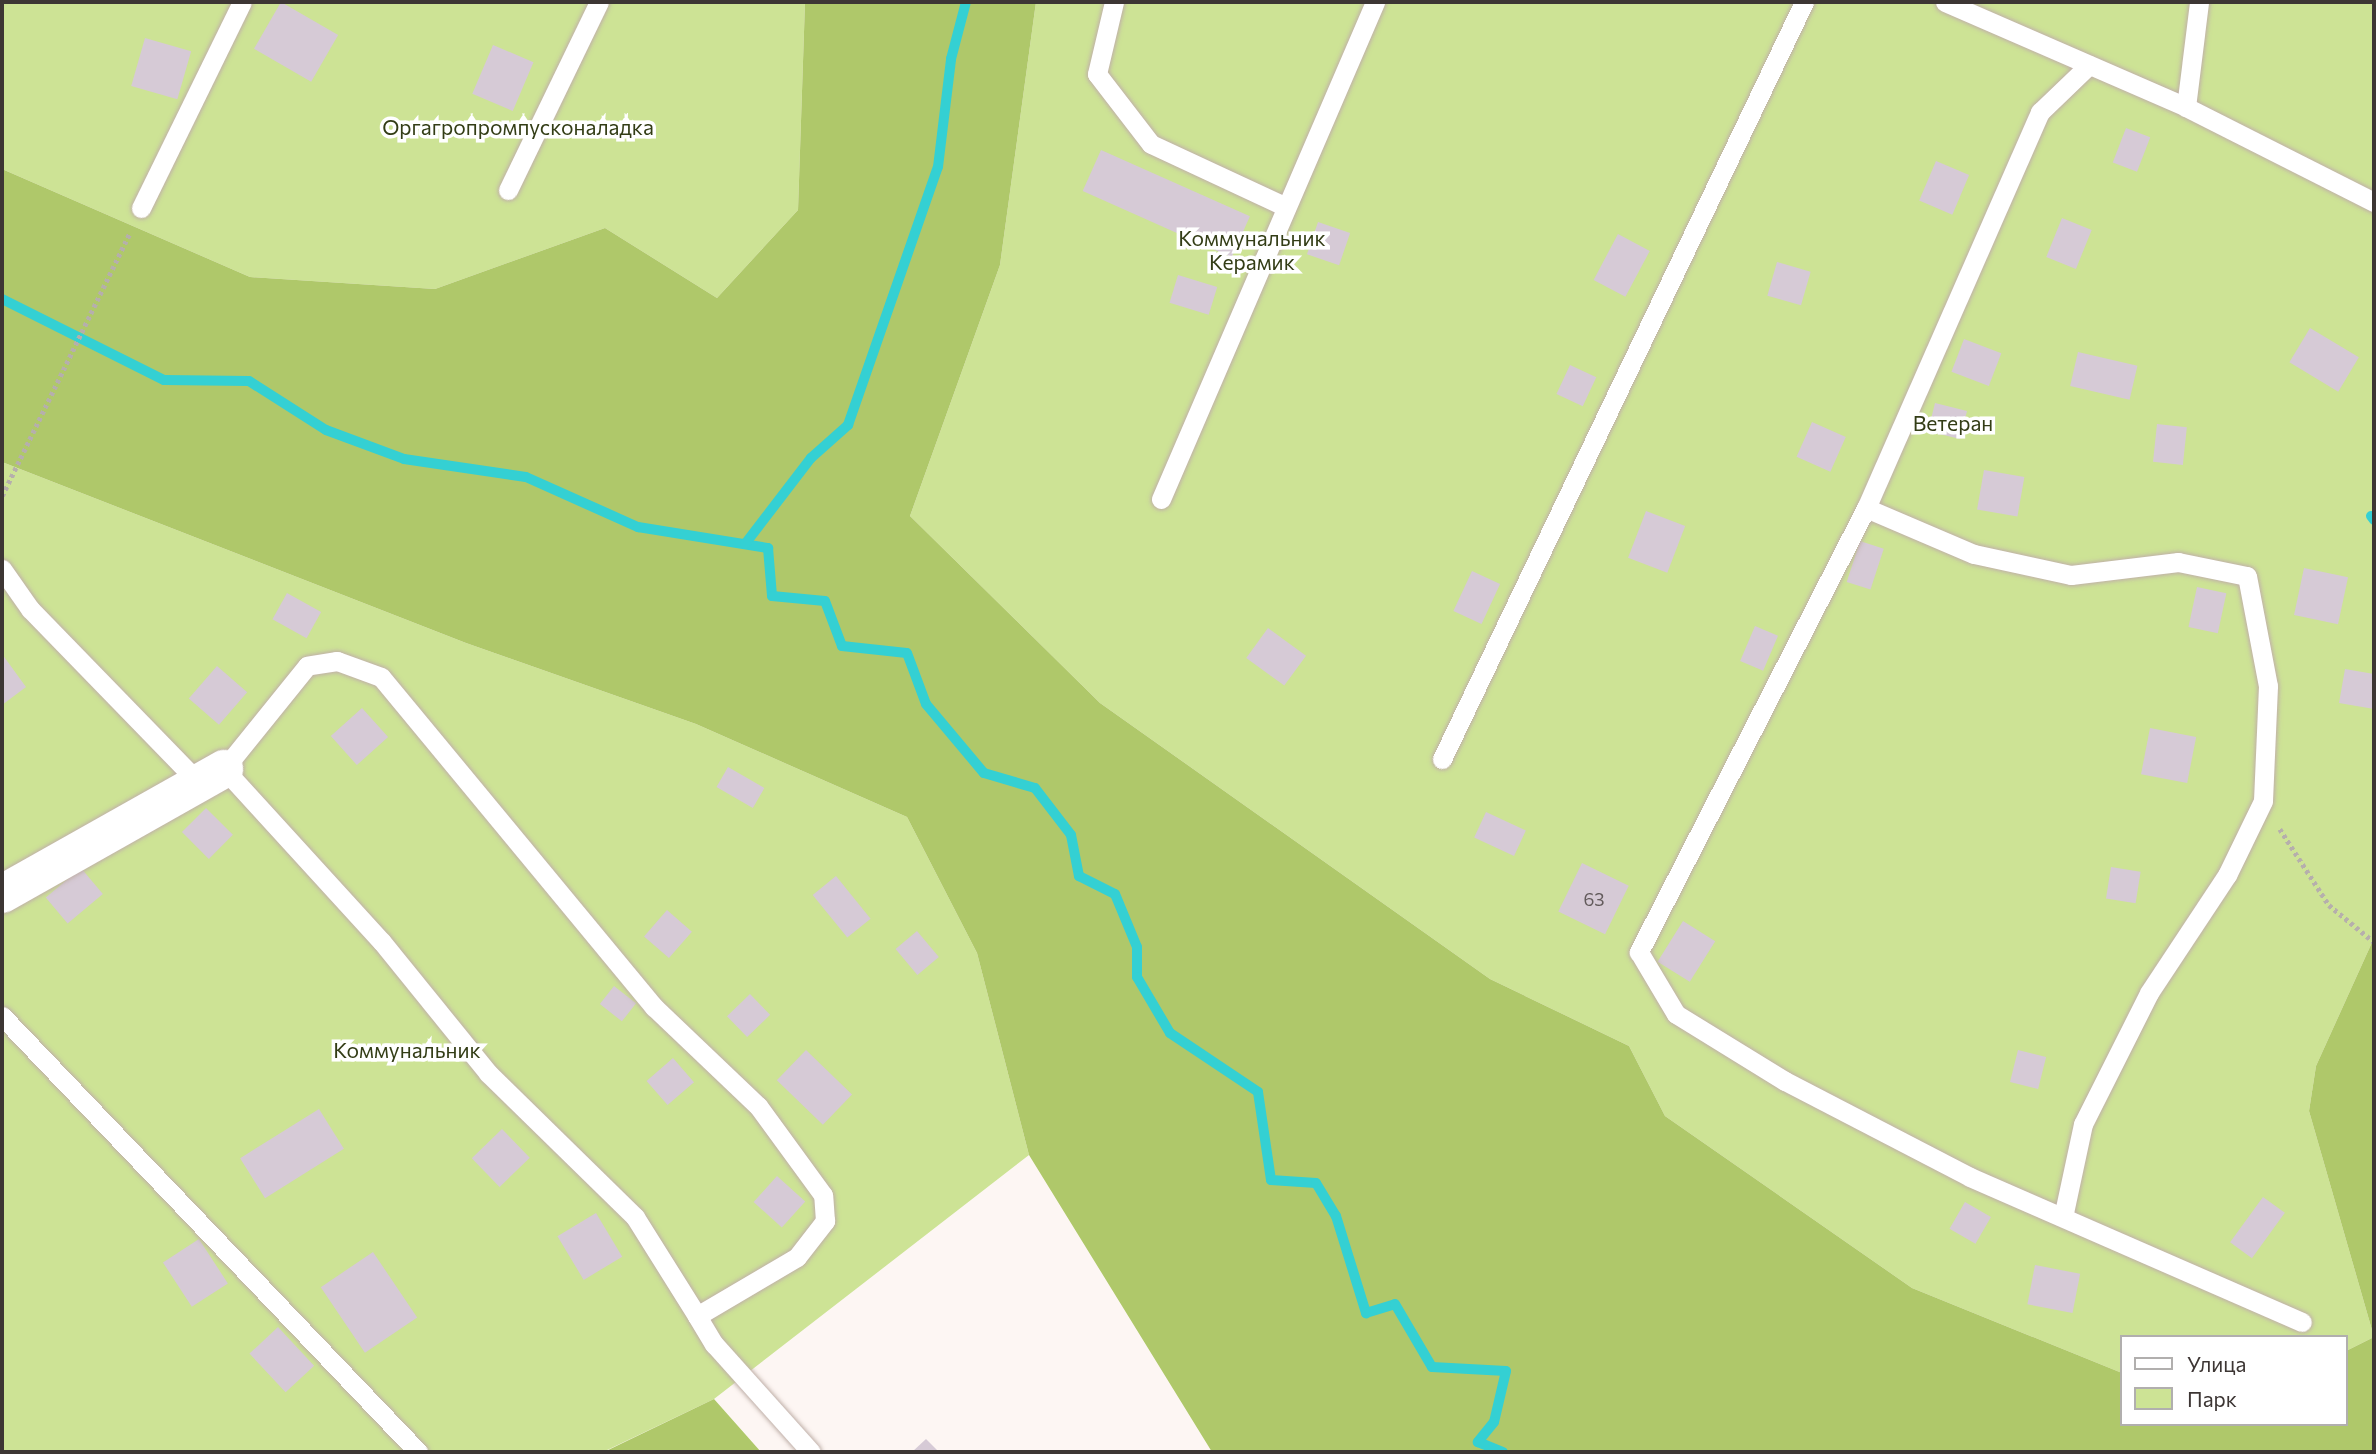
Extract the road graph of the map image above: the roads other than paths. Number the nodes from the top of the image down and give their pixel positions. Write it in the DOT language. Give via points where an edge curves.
graph roads {
  1 [pos="242,2"];
  2 [pos="598,2"];
  3 [pos="1114,2"];
  4 [pos="1375,2"];
  5 [pos="1804,2"];
  6 [pos="1945,2"];
  7 [pos="2199,2"];
  8 [pos="2089,65"];
  9 [pos="2186,107"];
  10 [pos="508,190"];
  11 [pos="2374,202"];
  12 [pos="1286,207"];
  13 [pos="141,208"];
  14 [pos="1160,499"];
  15 [pos="1866,508"];
  16 [pos="2,569"];
  17 [pos="1442,759"];
  18 [pos="211,776"];
  19 [pos="2,894"];
  20 [pos="2,1016"];
  21 [pos="2063,1217"];
  22 [pos="697,1316"];
  23 [pos="2302,1322"];
  24 [pos="418,1452"];
  25 [pos="811,1452"];
  1 -- 13 [label="lane"];
  2 -- 10 [label="lane"];
  3 -- 12 [label="lane" via="1097,74 1152,144"];
  4 -- 12 [label="lane"];
  5 -- 17 [label="lane"];
  6 -- 8 [label="lane"];
  7 -- 9 [label="lane"];
  8 -- 9 [label="lane"];
  8 -- 15 [label="lane" via="2040,112"];
  9 -- 11 [label="lane"];
  12 -- 14 [label="lane"];
  15 -- 21 [label="lane" via="1639,952 1676,1014 1797,1087"];
  15 -- 21 [label="lane" via="1974,554 2071,575 2178,562 2247,576 2268,686 2263,802 2227,875 2149,993 2083,1124"];
  16 -- 18 [label="lane" via="30,609"];
  18 -- 19 [label="street"];
  18 -- 22 [label="lane" via="382,942 488,1073 635,1217"];
  18 -- 22 [label="lane" via="307,666 337,661 381,677 654,1007 758,1106 823,1195 825,1221 797,1257"];
  20 -- 24 [label="lane"];
  21 -- 23 [label="lane"];
  22 -- 25 [label="lane"];
}
